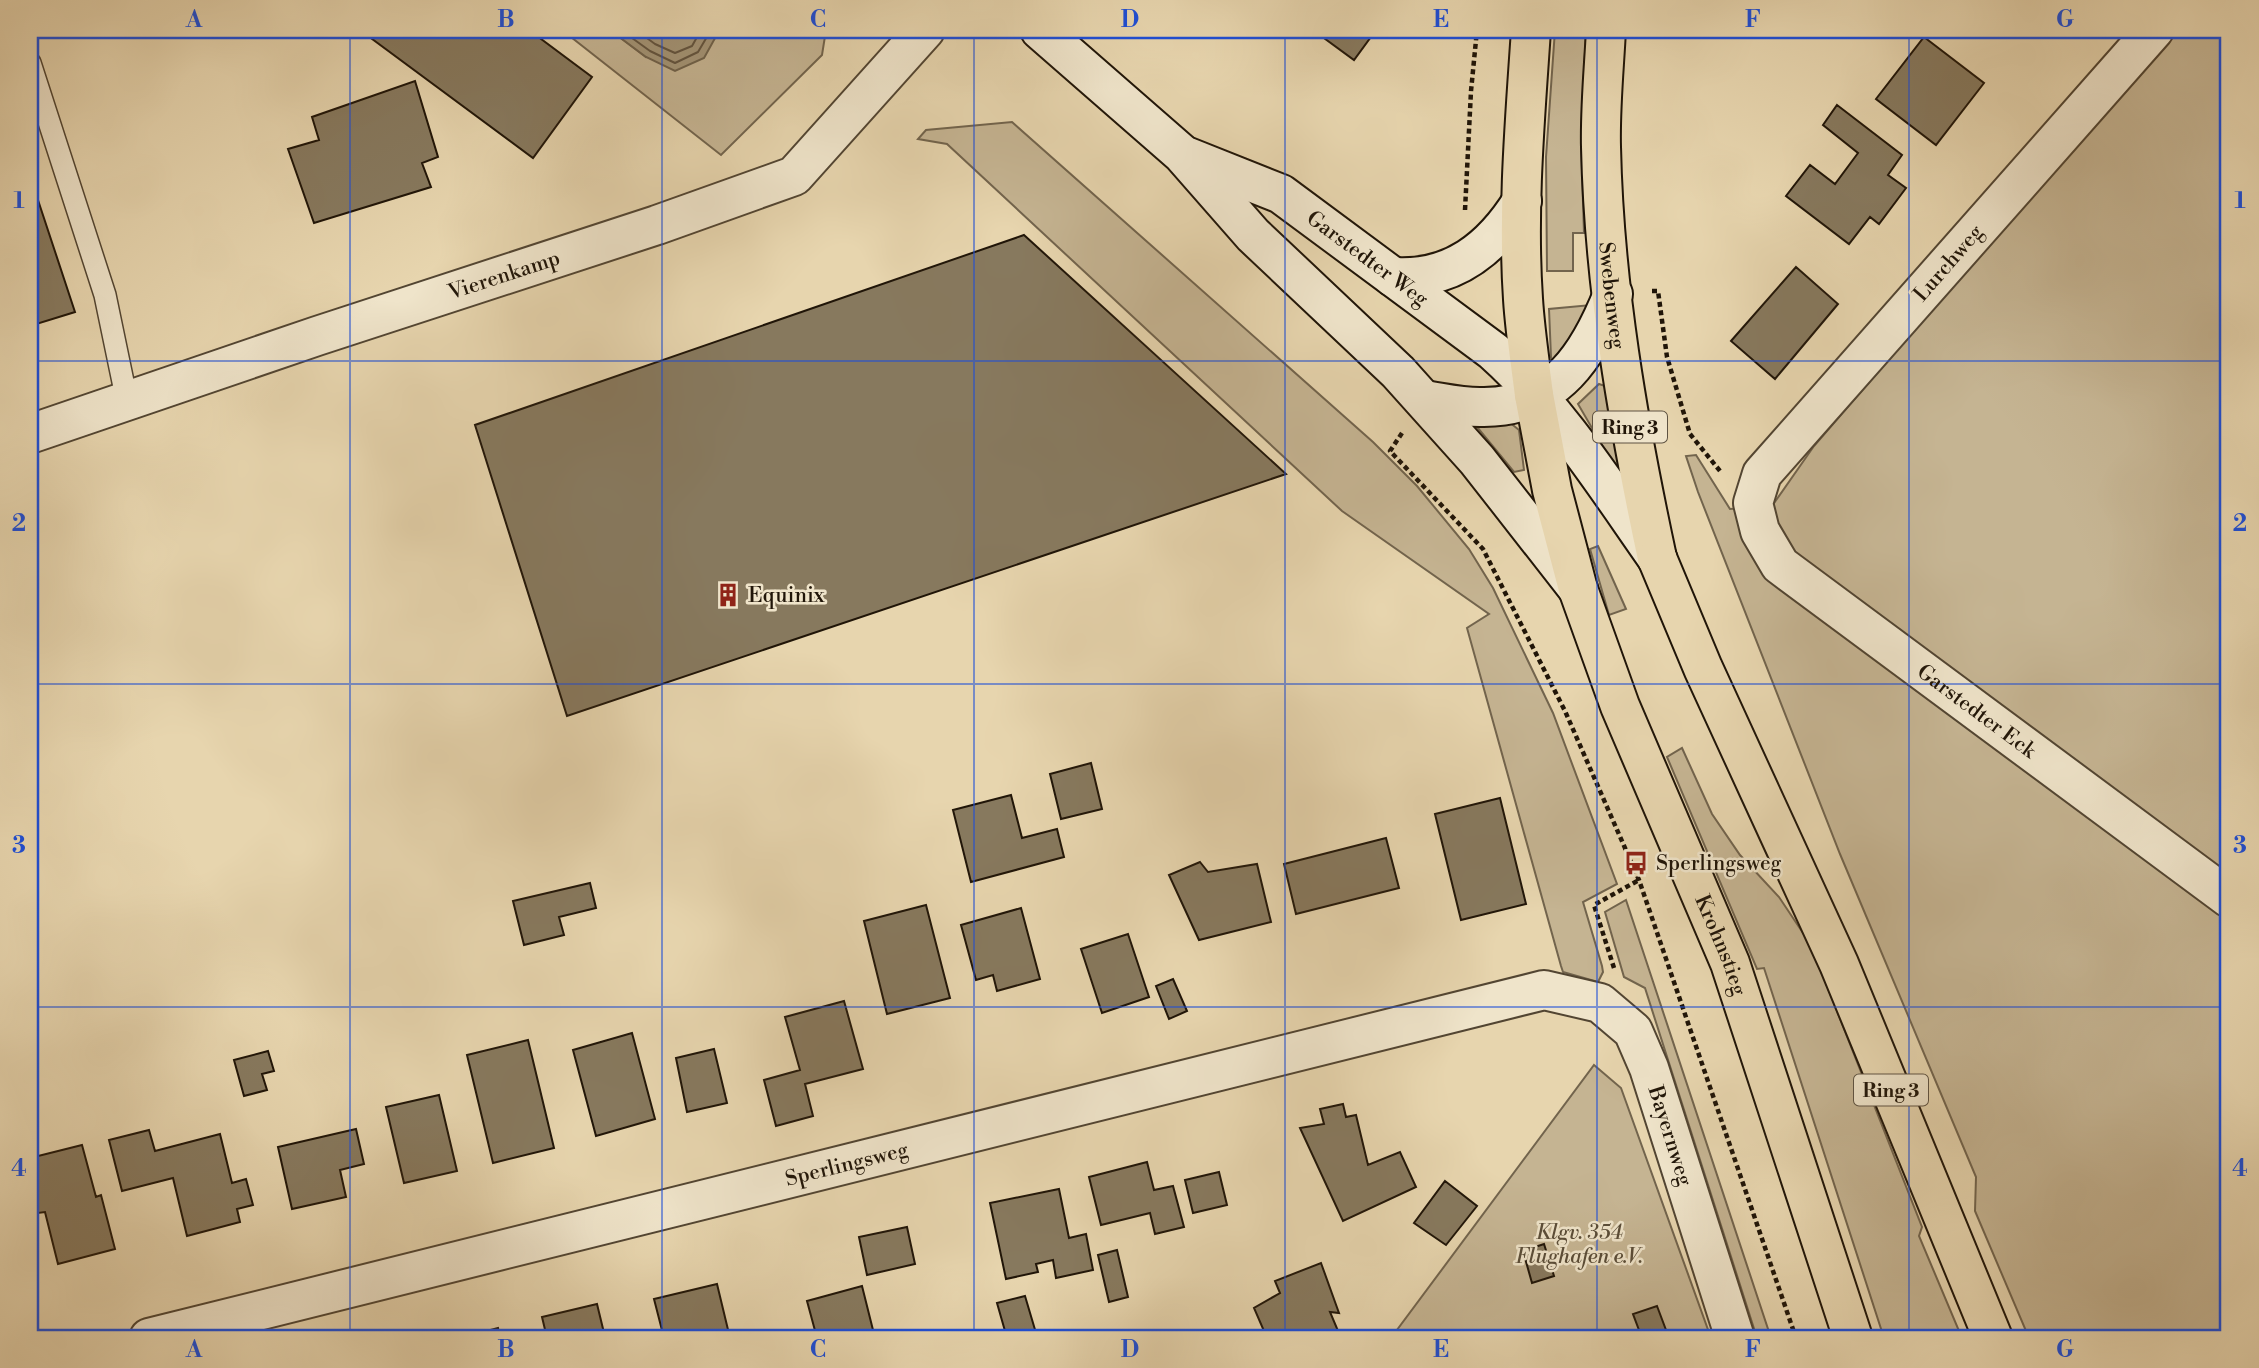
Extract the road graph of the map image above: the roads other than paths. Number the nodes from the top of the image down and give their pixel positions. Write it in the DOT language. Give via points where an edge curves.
graph roads {
  1 [pos="925,30"];
  2 [pos="1040,30"];
  3 [pos="1531,30"];
  4 [pos="1606,30"];
  5 [pos="2154,30"];
  6 [pos="30,64"];
  7 [pos="1182,154"];
  8 [pos="1522,201"];
  9 [pos="1393,278"];
  10 [pos="1613,294"];
  11 [pos="1534,395"];
  12 [pos="1424,400"];
  13 [pos="127,401"];
  14 [pos="30,435"];
  15 [pos="1754,503"];
  16 [pos="1657,558"];
  17 [pos="1578,589"];
  18 [pos="2229,898"];
  19 [pos="1544,990"];
  20 [pos="149,1338"];
  21 [pos="1735,1338"];
  22 [pos="1853,1338"];
  23 [pos="1993,1338"];
  1 -- 13 [label="street, Vierenkamp" via="794,176"];
  2 -- 7 [label="street, Garstedter Weg"];
  3 -- 8 [label="main road"];
  4 -- 10 [label="main road, Swebenweg / Ring 3" via="1601,144"];
  5 -- 15 [label="street, Lurchweg" via="1762,474"];
  6 -- 13 [label="lane" via="105,296"];
  7 -- 9 [label="street, Garstedter Weg" via="1281,194"];
  7 -- 12 [label="street, Garstedter Weg" via="1253,235"];
  8 -- 9 [label="street" via="1491,241 1468,260 1431,275"];
  8 -- 11 [label="main road" via="1522,299"];
  9 -- 11 [label="street, Garstedter Weg" via="1493,351"];
  10 -- 11 [label="street" via="1593,341 1574,368"];
  10 -- 16 [label="main road, Swebenweg / Ring 3" via="1637,470"];
  11 -- 12 [label="street" via="1512,404 1484,407"];
  11 -- 16 [label="street, Garstedter Weg"];
  11 -- 17 [label="main road, Krohnstieg" via="1558,517"];
  12 -- 17 [label="street, Garstedter Weg"];
  13 -- 14 [label="street, Vierenkamp"];
  15 -- 18 [label="street, Garstedter Eck" via="1760,531 1780,565"];
  16 -- 23 [label="main road, Ring 3" via="1839,964"];
  17 -- 22 [label="main road, Krohnstieg" via="1620,706 1730,963"];
  19 -- 20 [label="street, Sperlingsweg"];
  19 -- 21 [label="street, Bayernweg" via="1600,1003 1633,1031"];
}
